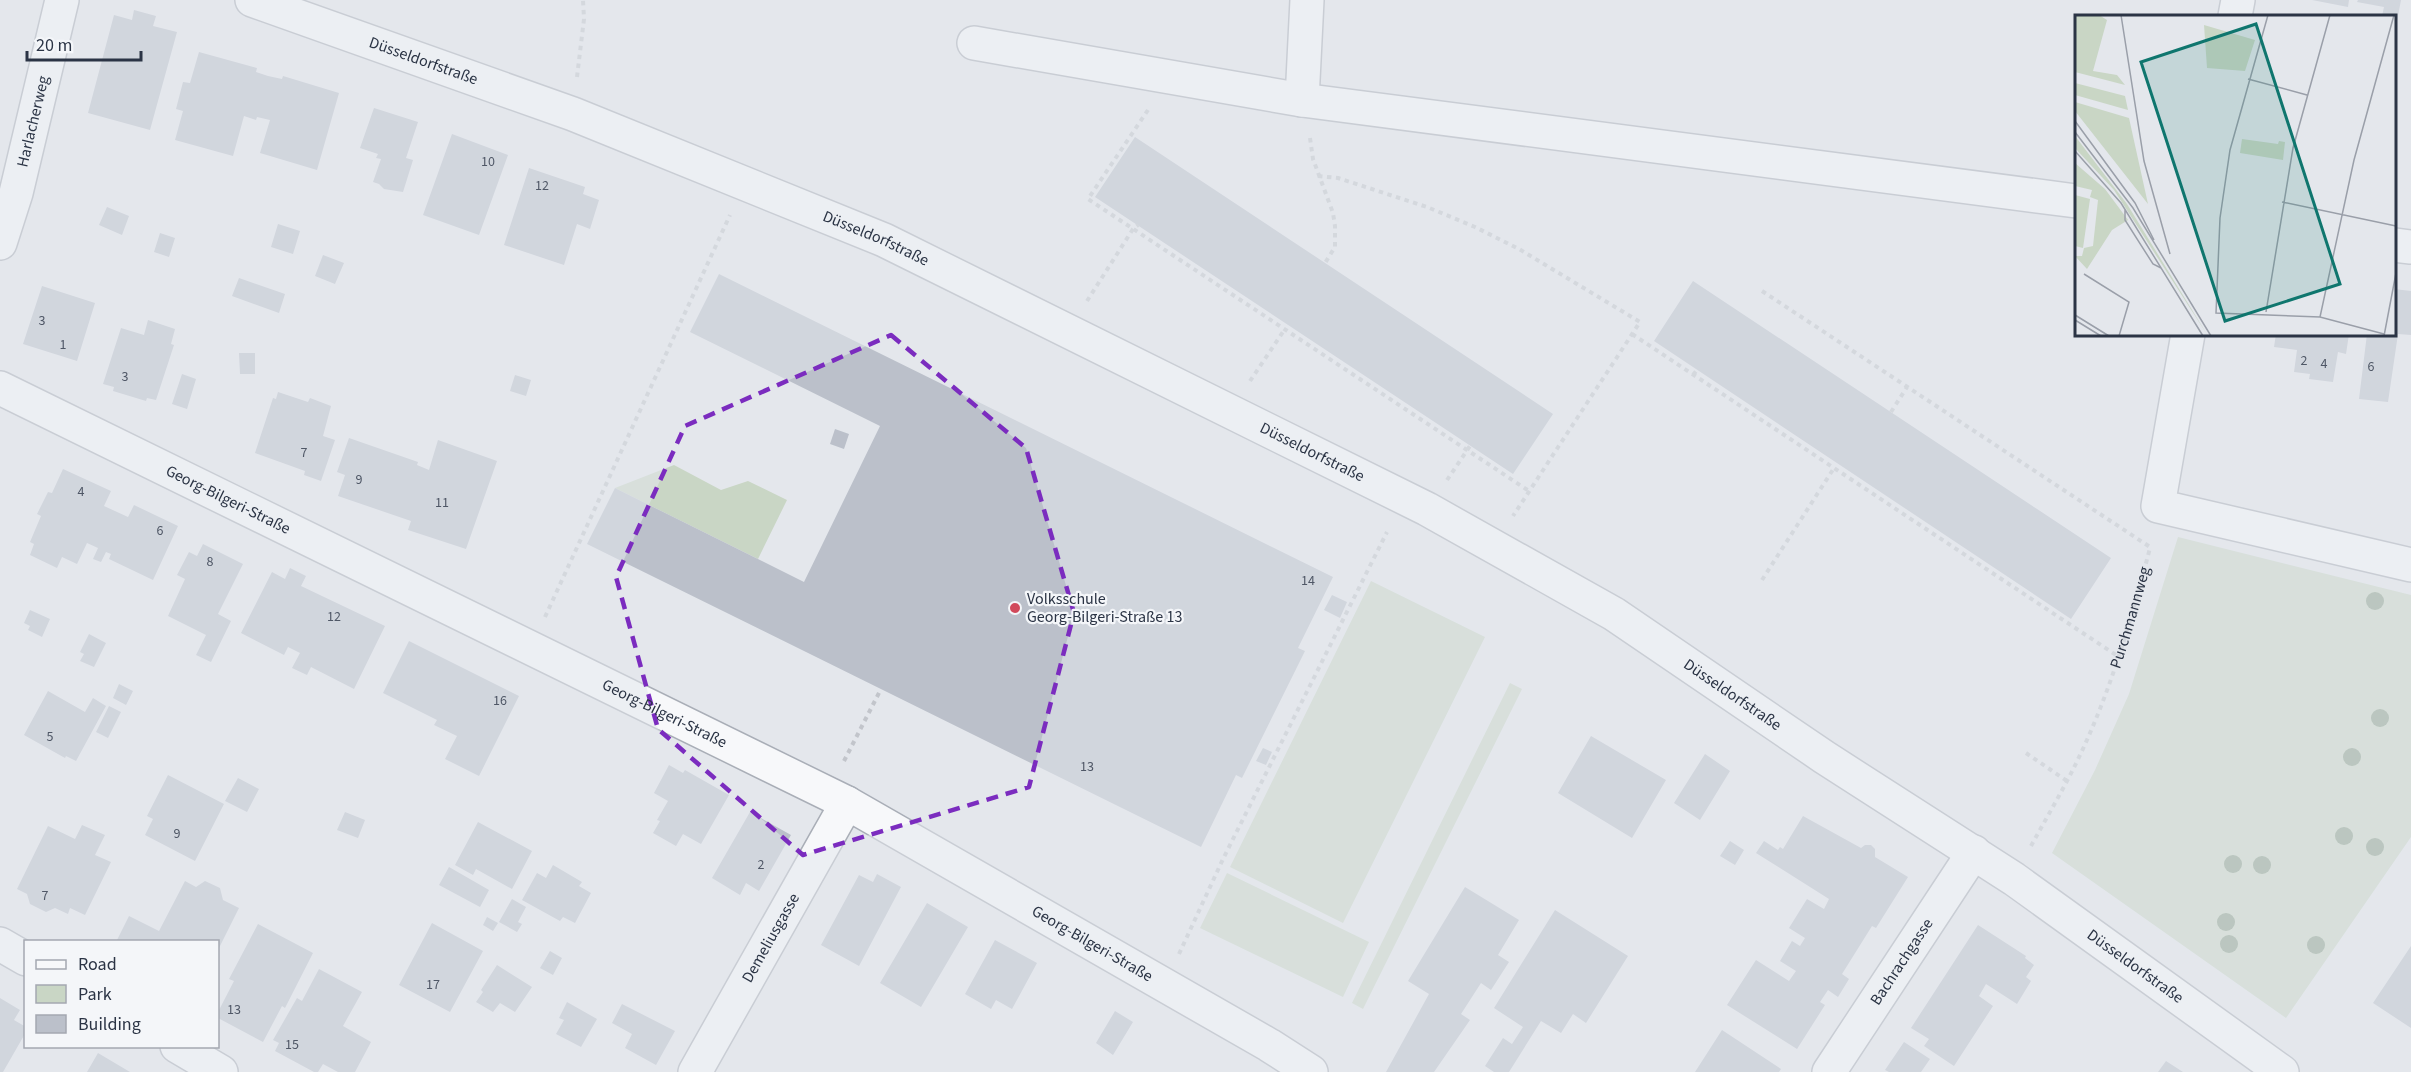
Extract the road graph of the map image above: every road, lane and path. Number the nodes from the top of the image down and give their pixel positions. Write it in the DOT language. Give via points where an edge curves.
graph roads {
  1 [pos="62,0"];
  2 [pos="252,0"];
  3 [pos="583,0"];
  4 [pos="1307,0"];
  5 [pos="2238,0"];
  6 [pos="2235,15"];
  7 [pos="974,43"];
  8 [pos="1171,77"];
  9 [pos="577,78"];
  10 [pos="1307,101"];
  11 [pos="1318,176"];
  12 [pos="2075,201"];
  13 [pos="727,222"];
  14 [pos="1138,225"];
  15 [pos="1133,229"];
  16 [pos="0,243"];
  17 [pos="2396,245"];
  18 [pos="2411,247"];
  19 [pos="1325,263"];
  20 [pos="1762,291"];
  21 [pos="1086,302"];
  22 [pos="1285,329"];
  23 [pos="1632,334"];
  24 [pos="2188,336"];
  25 [pos="1697,370"];
  26 [pos="1693,375"];
  27 [pos="1248,385"];
  28 [pos="1907,387"];
  29 [pos="0,388"];
  30 [pos="1891,412"];
  31 [pos="1780,425"];
  32 [pos="1777,430"];
  33 [pos="1469,448"];
  34 [pos="1834,468"];
  35 [pos="1862,480"];
  36 [pos="1859,484"];
  37 [pos="1443,486"];
  38 [pos="1529,491"];
  39 [pos="2158,506"];
  40 [pos="1510,520"];
  41 [pos="1387,532"];
  42 [pos="2150,548"];
  43 [pos="2411,565"];
  44 [pos="1762,580"];
  45 [pos="2030,591"];
  46 [pos="2026,595"];
  47 [pos="543,620"];
  48 [pos="2119,657"];
  49 [pos="881,689"];
  50 [pos="2026,753"];
  51 [pos="844,761"];
  52 [pos="2067,781"];
  53 [pos="847,803"];
  54 [pos="1974,852"];
  55 [pos="2014,879"];
  56 [pos="0,945"];
  57 [pos="24,958"];
  58 [pos="1176,960"];
  59 [pos="179,1048"];
  60 [pos="221,1072"];
  61 [pos="695,1072"];
  62 [pos="1311,1072"];
  63 [pos="1829,1072"];
  64 [pos="2282,1072"];
  1 -- 16 [label="street, Harlacherweg" via="16,193"];
  2 -- 54 [label="street, Düsseldorfstraße" via="573,114 884,240 1068,331 1427,509 1614,614 1824,757"];
  3 -- 9 [label="path"];
  4 -- 10 [label="street"];
  5 -- 6 [label="street"];
  7 -- 8 [label="street"];
  8 -- 10 [label="street"];
  8 -- 15 [label="path" via="1088,199"];
  10 -- 11 [label="path"];
  10 -- 12 [label="street"];
  11 -- 19 [label="path" via="1335,226 1335,247"];
  11 -- 23 [label="path" via="1338,178 1427,207 1519,249 1640,322"];
  13 -- 47 [label="path"];
  14 -- 15 [label="path"];
  15 -- 21 [label="path"];
  15 -- 22 [label="path"];
  17 -- 18 [label="street"];
  20 -- 28 [label="path"];
  22 -- 27 [label="path"];
  22 -- 33 [label="path"];
  23 -- 26 [label="path"];
  23 -- 38 [label="path"];
  24 -- 39 [label="street"];
  25 -- 26 [label="path"];
  26 -- 32 [label="path"];
  28 -- 30 [label="path"];
  28 -- 42 [label="path"];
  29 -- 53 [label="street, Georg-Bilgeri-Straße"];
  31 -- 32 [label="path"];
  32 -- 34 [label="path"];
  33 -- 37 [label="path"];
  33 -- 38 [label="path"];
  34 -- 36 [label="path"];
  34 -- 44 [label="path"];
  35 -- 36 [label="path"];
  36 -- 46 [label="path"];
  38 -- 40 [label="path"];
  39 -- 42 [label="path, Purchmannweg"];
  39 -- 43 [label="street"];
  41 -- 58 [label="path"];
  42 -- 48 [label="path, Purchmannweg"];
  45 -- 46 [label="path"];
  46 -- 48 [label="path"];
  48 -- 52 [label="path, Purchmannweg"];
  49 -- 51 [label="path"];
  50 -- 52 [label="path"];
  52 -- 55 [label="path, Purchmannweg"];
  53 -- 61 [label="street, Demeliusgasse"];
  53 -- 62 [label="street, Georg-Bilgeri-Straße"];
  54 -- 55 [label="street, Düsseldorfstraße"];
  54 -- 63 [label="street, Bachrachgasse"];
  55 -- 64 [label="street, Düsseldorfstraße"];
  56 -- 57 [label="street"];
  59 -- 60 [label="street"];
}
